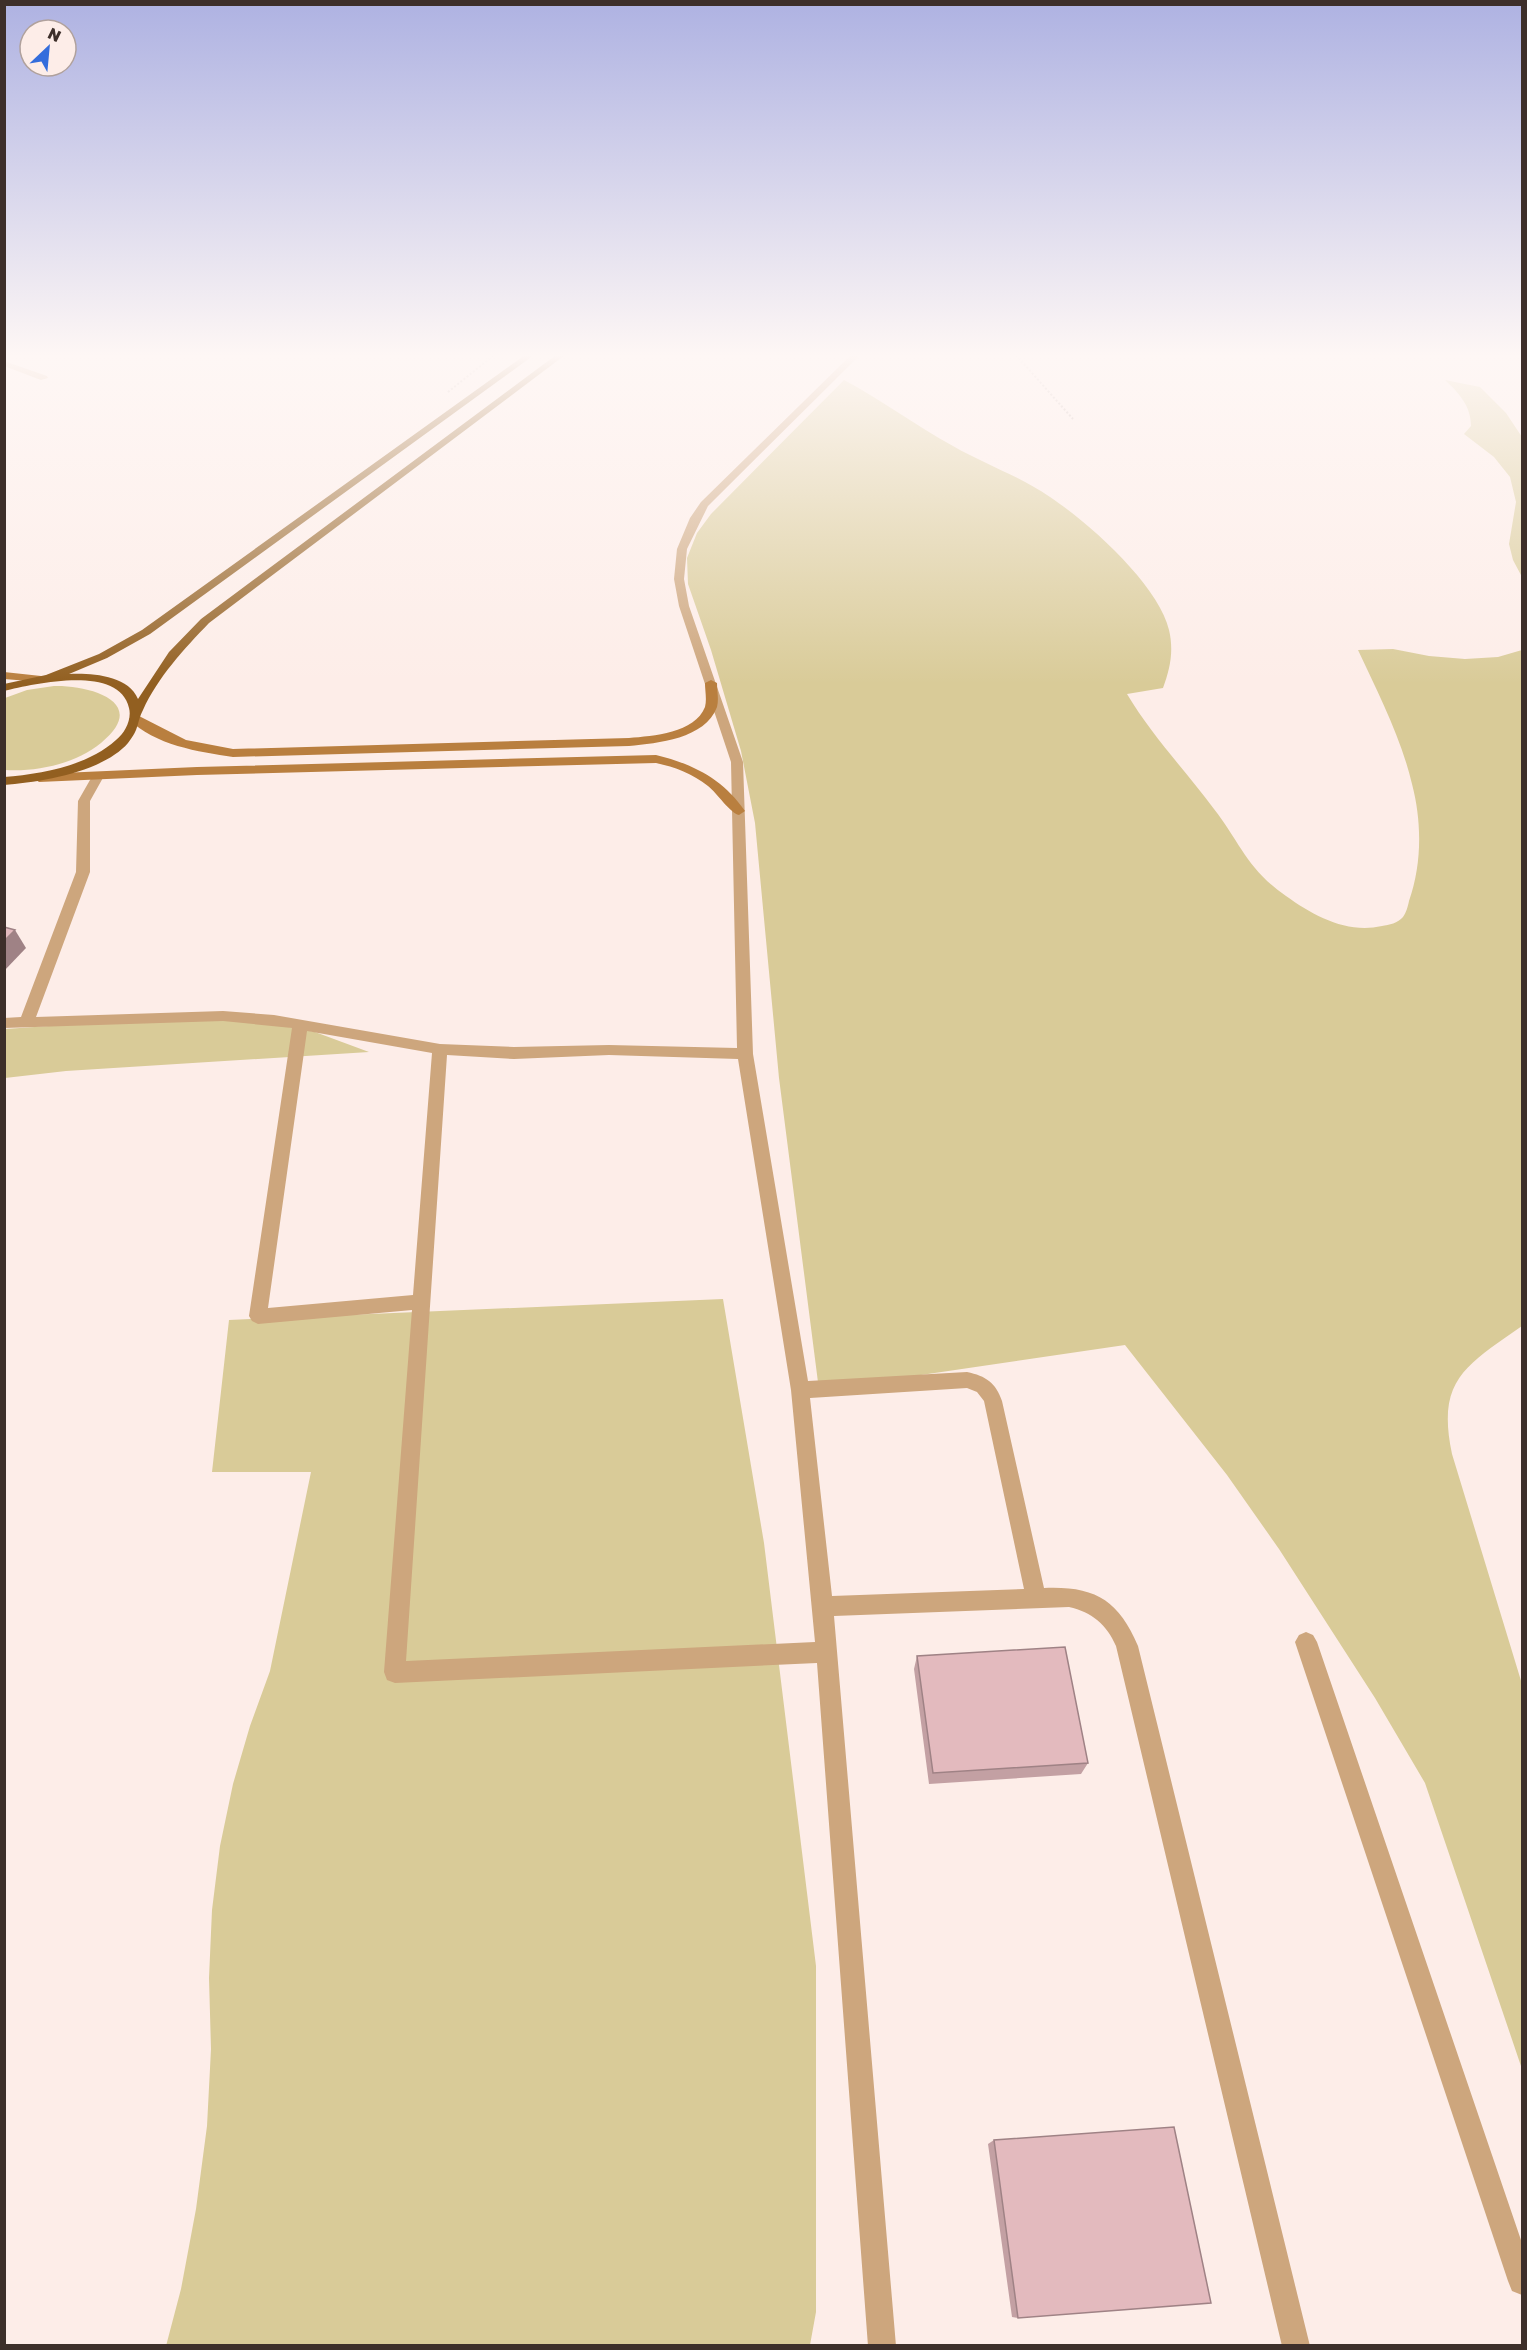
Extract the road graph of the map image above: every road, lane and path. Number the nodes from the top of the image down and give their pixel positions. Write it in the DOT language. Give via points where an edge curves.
graph roads {
  1 [pos="378,465"];
  2 [pos="414,465"];
  3 [pos="743,465"];
  4 [pos="4,675"];
  5 [pos="46,678"];
  6 [pos="711,683"];
  7 [pos="4,688"];
  8 [pos="135,715"];
  9 [pos="98,776"];
  10 [pos="39,778"];
  11 [pos="4,782"];
  12 [pos="739,811"];
  13 [pos="27,1022"];
  14 [pos="4,1023"];
  15 [pos="300,1024"];
  16 [pos="440,1049"];
  17 [pos="746,1054"];
  18 [pos="422,1302"];
  19 [pos="800,1390"];
  20 [pos="1036,1598"];
  21 [pos="823,1606"];
  22 [pos="1306,1642"];
  23 [pos="826,1652"];
  24 [pos="1522,2281"];
  25 [pos="882,2346"];
  26 [pos="1296,2346"];
  1 -- 5 [label="highway" via="146,632 103,656"];
  2 -- 8 [label="highway" via="205,621 173,654"];
  3 -- 6 [label="street" via="695,518 679,566 681,592"];
  4 -- 5 [label="main road"];
  5 -- 7 [label="highway"];
  5 -- 8 [label="highway" via="87,678 112,684 129,695"];
  6 -- 8 [label="main road" via="711,706 699,723 673,735 629,742 233,753 168,740"];
  6 -- 12 [label="street" via="737,762"];
  8 -- 10 [label="highway" via="124,738 103,755 73,769"];
  9 -- 10 [label="main road"];
  9 -- 12 [label="main road" via="656,759 686,766 709,779"];
  9 -- 13 [label="street" via="84,801 83,872"];
  10 -- 11 [label="highway"];
  12 -- 17 [label="street"];
  13 -- 14 [label="street"];
  13 -- 15 [label="street" via="223,1016"];
  15 -- 16 [label="street"];
  15 -- 18 [label="street" via="258,1316"];
  16 -- 17 [label="street"];
  16 -- 18 [label="street"];
  17 -- 19 [label="street"];
  18 -- 23 [label="street" via="395,1672"];
  19 -- 20 [label="street" via="967,1380 984,1386 993,1401"];
  19 -- 21 [label="street"];
  20 -- 21 [label="street"];
  20 -- 26 [label="street" via="1069,1597 1093,1602 1114,1619 1122,1632"];
  21 -- 23 [label="street"];
  22 -- 24 [label="street"];
  23 -- 25 [label="street"];
}
